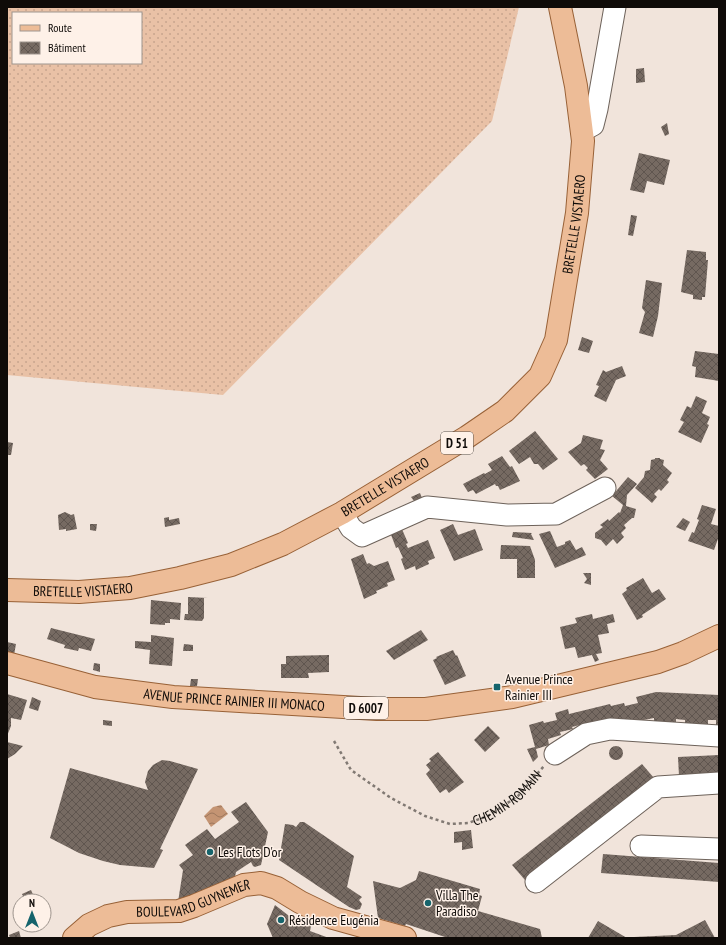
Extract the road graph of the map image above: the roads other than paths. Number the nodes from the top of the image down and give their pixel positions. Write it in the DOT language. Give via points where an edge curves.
graph roads {
  1 [pos="560,7"];
  2 [pos="615,7"];
  3 [pos="582,131"];
  4 [pos="605,488"];
  5 [pos="342,513"];
  6 [pos="7,590"];
  7 [pos="719,636"];
  8 [pos="7,664"];
  9 [pos="719,736"];
  10 [pos="554,754"];
  11 [pos="719,783"];
  12 [pos="640,846"];
  13 [pos="719,849"];
  14 [pos="536,882"];
  15 [pos="74,938"];
  16 [pos="405,938"];
  1 -- 3 [label="main road, BRETELLE VISTAERO / D 51"];
  2 -- 3 [label="street" via="593,125"];
  3 -- 5 [label="main road, BRETELLE VISTAERO / D 51" via="577,213 558,333 540,376 505,411"];
  4 -- 5 [label="street" via="556,514 507,515 427,507 362,536 351,528"];
  5 -- 6 [label="main road, BRETELLE VISTAERO / D 51" via="283,544 238,562 180,578 130,588 79,592"];
  7 -- 8 [label="main road, AVENUE PRINCE RAINIER III MONACO / D 6007" via="658,662 512,697 426,709 377,709 173,697 95,687"];
  9 -- 10 [label="street" via="610,729 586,734"];
  11 -- 14 [label="street" via="658,787"];
  12 -- 13 [label="street"];
  15 -- 16 [label="main road, BOULEVARD GUYNEMER" via="89,925 108,916 127,912 179,911 244,885 261,883 277,888 333,918"];
}
